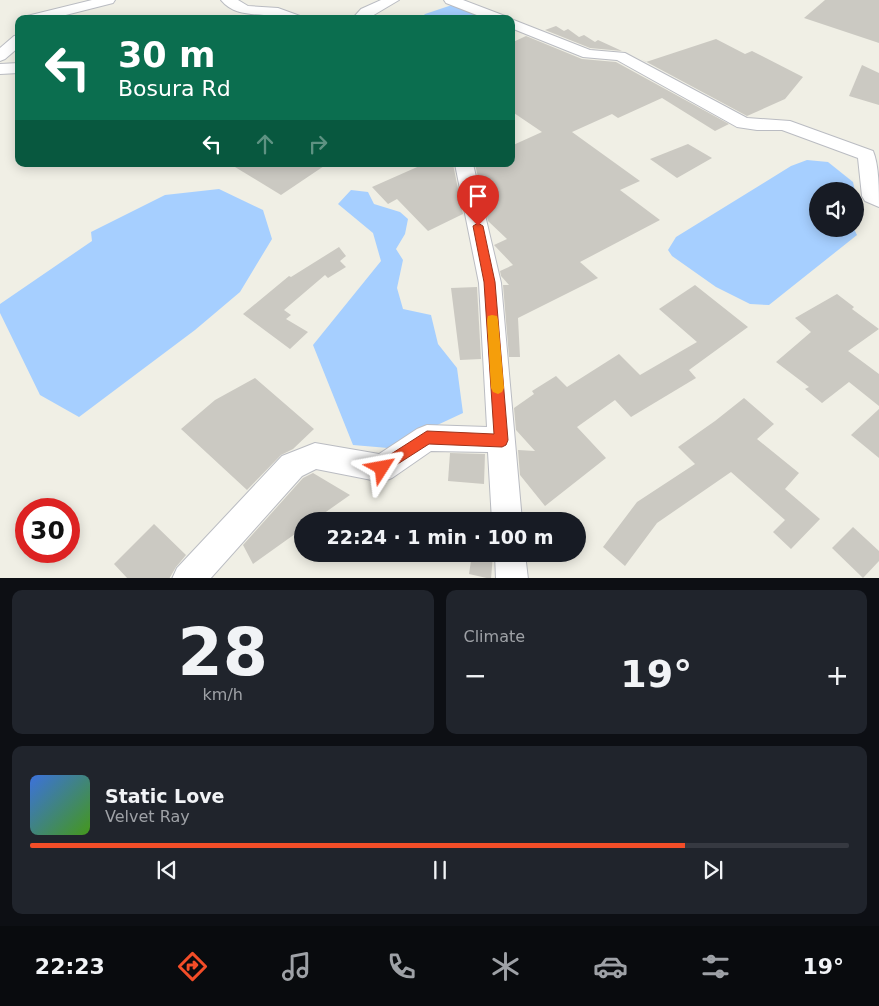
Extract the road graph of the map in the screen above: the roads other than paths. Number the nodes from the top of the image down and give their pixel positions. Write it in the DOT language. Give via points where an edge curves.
graph roads {
  1 [pos="108,0"];
  2 [pos="228,0"];
  3 [pos="392,0"];
  4 [pos="451,0"];
  5 [pos="48,15"];
  6 [pos="285,15"];
  7 [pos="363,15"];
  8 [pos="490,15"];
  9 [pos="515,25"];
  10 [pos="15,43"];
  11 [pos="0,56"];
  12 [pos="15,68"];
  13 [pos="0,69"];
  14 [pos="465,167"];
  15 [pos="879,200"];
  16 [pos="502,440"];
  17 [pos="507,512"];
  18 [pos="511,562"];
  19 [pos="188,578"];
  20 [pos="512,578"];
  1 -- 5 [label="street"];
  2 -- 6 [label="street" via="245,10"];
  3 -- 7 [label="street"];
  4 -- 8 [label="street"];
  9 -- 15 [label="street" via="588,54 620,56 743,123 784,125 868,155 872,196"];
  10 -- 11 [label="street"];
  12 -- 13 [label="street"];
  14 -- 16 [label="street" via="490,282"];
  16 -- 17 [label="street"];
  16 -- 19 [label="street" via="427,438 382,468 315,456 292,466"];
  18 -- 20 [label="street"];
}
